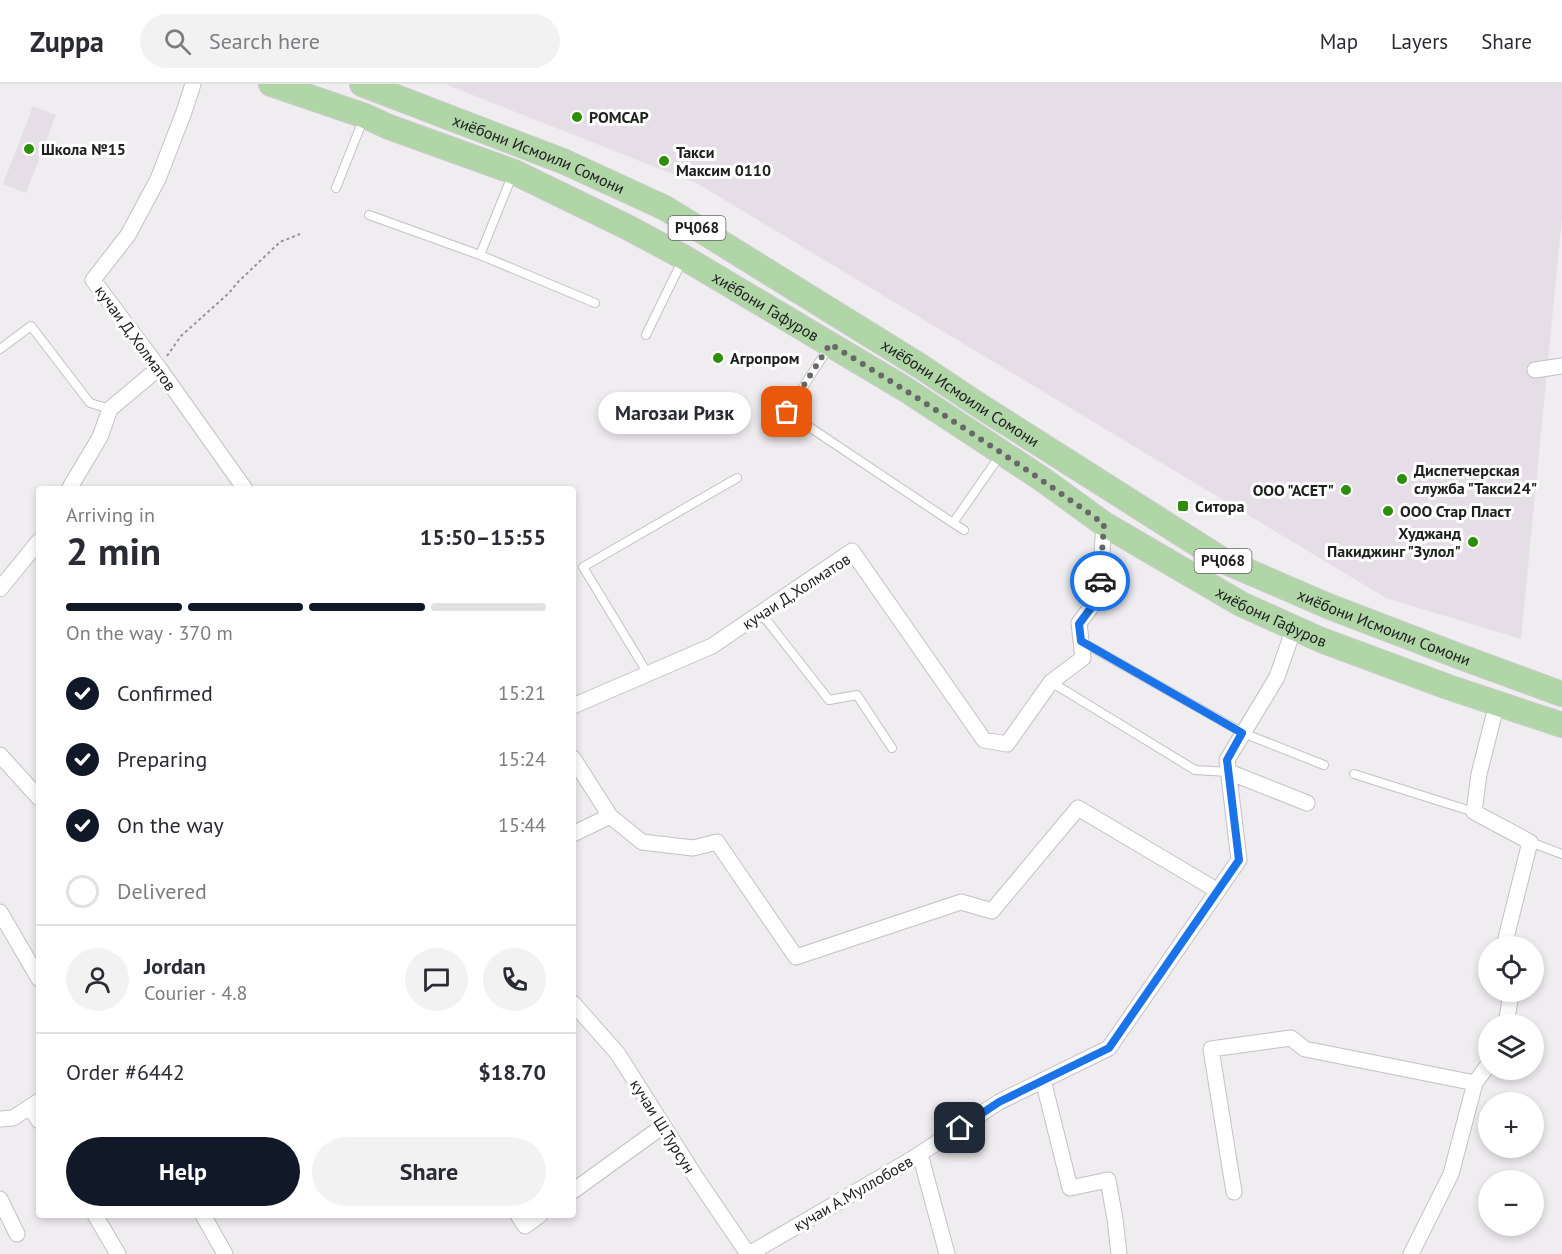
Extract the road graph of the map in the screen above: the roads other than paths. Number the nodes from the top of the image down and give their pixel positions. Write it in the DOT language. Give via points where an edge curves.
graph roads {
  1 [pos="193,84"];
  2 [pos="271,84"];
  3 [pos="362,84"];
  4 [pos="398,99"];
  5 [pos="365,116"];
  6 [pos="389,127"];
  7 [pos="514,172"];
  8 [pos="336,188"];
  9 [pos="369,215"];
  10 [pos="480,255"];
  11 [pos="683,257"];
  12 [pos="595,303"];
  13 [pos="646,335"];
  14 [pos="830,344"];
  15 [pos="0,349"];
  16 [pos="920,366"];
  17 [pos="1562,366"];
  18 [pos="159,368"];
  19 [pos="1535,370"];
  20 [pos="905,389"];
  21 [pos="110,409"];
  22 [pos="1001,453"];
  23 [pos="737,478"];
  24 [pos="71,486"];
  25 [pos="243,486"];
  26 [pos="953,523"];
  27 [pos="1104,524"];
  28 [pos="964,530"];
  29 [pos="36,546"];
  30 [pos="0,589"];
  31 [pos="761,613"];
  32 [pos="1294,628"];
  33 [pos="1081,641"];
  34 [pos="1461,657"];
  35 [pos="648,674"];
  36 [pos="1050,682"];
  37 [pos="1449,687"];
  38 [pos="1562,694"];
  39 [pos="1497,703"];
  40 [pos="576,705"];
  41 [pos="1562,725"];
  42 [pos="1242,733"];
  43 [pos="892,748"];
  44 [pos="0,755"];
  45 [pos="576,764"];
  46 [pos="1324,765"];
  47 [pos="1228,766"];
  48 [pos="1354,774"];
  49 [pos="36,795"];
  50 [pos="1307,803"];
  51 [pos="1474,812"];
  52 [pos="610,816"];
  53 [pos="576,833"];
  54 [pos="1530,842"];
  55 [pos="1562,854"];
  56 [pos="1218,891"];
  57 [pos="0,912"];
  58 [pos="1506,936"];
  59 [pos="36,974"];
  60 [pos="576,1006"];
  61 [pos="1478,1079"];
  62 [pos="1043,1080"];
  63 [pos="1475,1083"];
  64 [pos="35,1104"];
  65 [pos="0,1119"];
  66 [pos="663,1125"];
  67 [pos="920,1154"];
  68 [pos="576,1189"];
  69 [pos="1234,1192"];
  70 [pos="0,1199"];
  71 [pos="97,1218"];
  72 [pos="205,1218"];
  73 [pos="520,1218"];
  74 [pos="536,1218"];
  75 [pos="17,1234"];
  76 [pos="118,1254"];
  77 [pos="225,1254"];
  78 [pos="749,1254"];
  79 [pos="947,1254"];
  80 [pos="1119,1254"];
  81 [pos="1411,1254"];
  1 -- 18 [label="street, кучаи Д,Холматов" via="158,179 128,235 93,280"];
  2 -- 5 [label="highway, хиёбони Гафуров / РҶ068"];
  3 -- 4 [label="highway, хиёбони Исмоили Сомони / РҶ068"];
  4 -- 6 [label="highway"];
  4 -- 16 [label="highway, хиёбони Исмоили Сомони / РҶ068" via="565,162 665,208"];
  5 -- 6 [label="highway, хиёбони Гафуров / РҶ068"];
  5 -- 8 [label="lane"];
  6 -- 7 [label="highway, хиёбони Гафуров / РҶ068"];
  7 -- 10 [label="lane"];
  7 -- 11 [label="highway, хиёбони Гафуров / РҶ068"];
  9 -- 10 [label="lane"];
  10 -- 12 [label="lane"];
  11 -- 13 [label="lane"];
  11 -- 14 [label="highway, хиёбони Гафуров / РҶ068"];
  14 -- 20 [label="highway, хиёбони Гафуров / РҶ068"];
  14 -- 26 [label="lane" via="787,412"];
  15 -- 21 [label="lane" via="31,326 90,403"];
  16 -- 20 [label="highway"];
  16 -- 34 [label="highway, хиёбони Исмоили Сомони / РҶ068" via="1224,561"];
  17 -- 19 [label="street"];
  18 -- 21 [label="street"];
  18 -- 25 [label="street, кучаи Д,Холматов"];
  20 -- 22 [label="highway, хиёбони Гафуров / РҶ068"];
  21 -- 24 [label="street" via="100,437"];
  22 -- 26 [label="lane"];
  22 -- 27 [label="highway, хиёбони Гафуров / РҶ068"];
  23 -- 35 [label="lane" via="583,567"];
  26 -- 28 [label="lane"];
  27 -- 32 [label="highway, хиёбони Гафуров / РҶ068" via="1241,604"];
  27 -- 33 [label="street" via="1099,597 1079,624"];
  29 -- 30 [label="street"];
  31 -- 35 [label="street, кучаи Д,Холматов" via="712,646"];
  31 -- 36 [label="street, кучаи Д,Холматов" via="852,551 984,740 1007,744"];
  31 -- 43 [label="lane" via="828,700 857,695"];
  32 -- 37 [label="highway, хиёбони Гафуров / РҶ068"];
  32 -- 42 [label="street" via="1277,677"];
  33 -- 36 [label="street" via="1083,658"];
  33 -- 42 [label="lane"];
  34 -- 37 [label="highway"];
  34 -- 38 [label="highway, хиёбони Исмоили Сомони / РҶ068"];
  35 -- 40 [label="street, кучаи Д,Холматов"];
  36 -- 47 [label="lane" via="1195,770"];
  37 -- 39 [label="highway, хиёбони Гафуров / РҶ068"];
  39 -- 41 [label="highway, хиёбони Гафуров / РҶ068"];
  39 -- 51 [label="street"];
  42 -- 46 [label="lane"];
  42 -- 47 [label="street"];
  44 -- 49 [label="street"];
  45 -- 52 [label="street"];
  47 -- 50 [label="street"];
  47 -- 56 [label="street, кучаи А.Муллобоев" via="1239,860"];
  48 -- 51 [label="lane"];
  51 -- 54 [label="street"];
  52 -- 53 [label="street"];
  52 -- 56 [label="street" via="642,842 693,848 717,842 796,957 961,902 992,911 1078,808"];
  54 -- 55 [label="lane"];
  54 -- 58 [label="street"];
  56 -- 62 [label="street, кучаи А.Муллобоев" via="1109,1048"];
  57 -- 59 [label="street"];
  60 -- 66 [label="street, кучаи Ш.Турсун" via="618,1054"];
  61 -- 63 [label="street"];
  62 -- 67 [label="street, кучаи А.Муллобоев" via="999,1102"];
  62 -- 80 [label="street" via="1070,1188 1108,1179"];
  63 -- 69 [label="street" via="1305,1049 1291,1038 1211,1048"];
  63 -- 81 [label="street" via="1451,1174"];
  64 -- 65 [label="street" via="13,1118"];
  66 -- 68 [label="street"];
  66 -- 78 [label="street, кучаи Ш.Турсун"];
  67 -- 78 [label="street, кучаи А.Муллобоев"];
  67 -- 79 [label="street"];
  70 -- 75 [label="street"];
  71 -- 76 [label="street"];
  72 -- 77 [label="street"];
  73 -- 74 [label="street" via="525,1226"];
}
